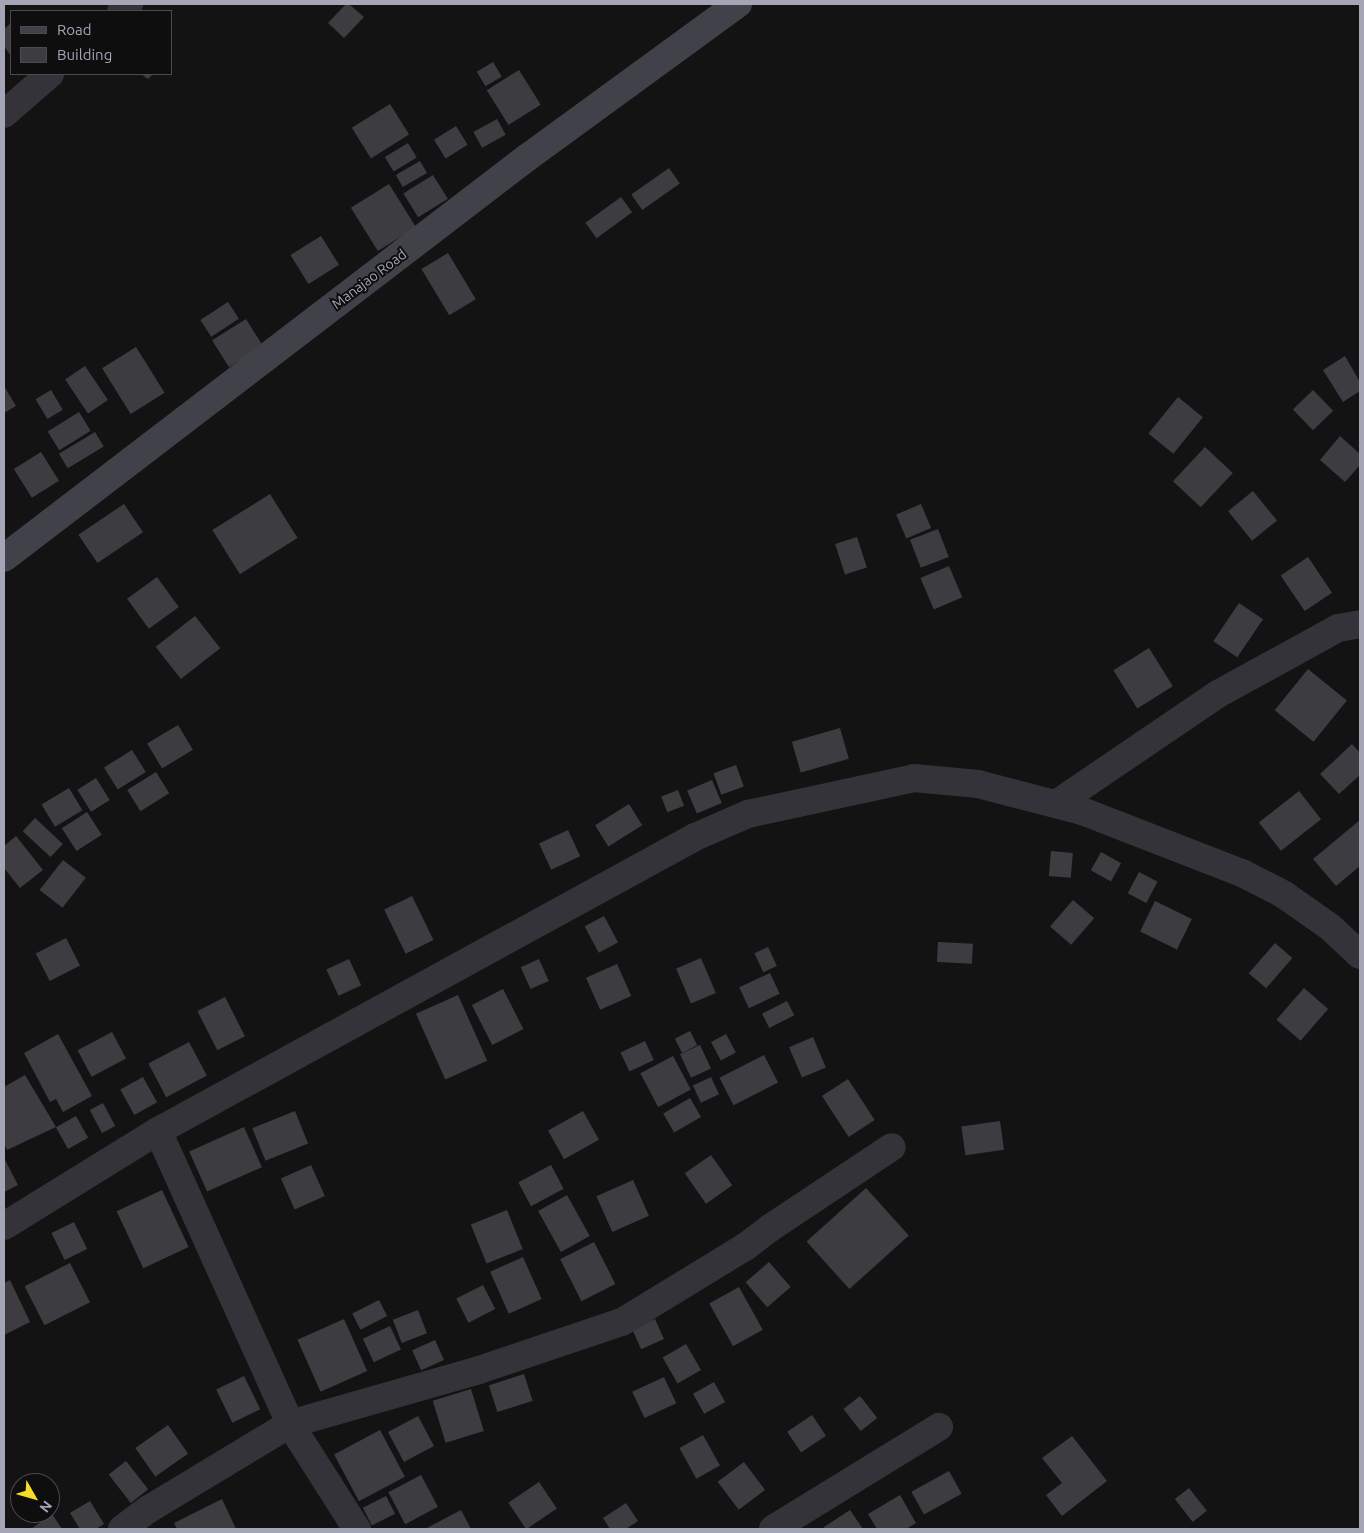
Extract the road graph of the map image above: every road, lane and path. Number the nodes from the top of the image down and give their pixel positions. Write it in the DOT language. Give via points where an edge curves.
graph roads {
  1 [pos="738,4"];
  2 [pos="49,75"];
  3 [pos="4,114"];
  4 [pos="4,558"];
  5 [pos="1360,624"];
  6 [pos="1056,804"];
  7 [pos="1360,955"];
  8 [pos="158,1131"];
  9 [pos="892,1147"];
  10 [pos="4,1226"];
  11 [pos="290,1424"];
  12 [pos="940,1427"];
  13 [pos="122,1529"];
  14 [pos="357,1529"];
  15 [pos="773,1529"];
  1 -- 4 [label="street, Manajao Road" via="528,157"];
  2 -- 3 [label="street"];
  5 -- 6 [label="street" via="1338,628 1218,694"];
  6 -- 7 [label="street" via="1242,873 1283,894 1330,927"];
  6 -- 8 [label="street" via="978,784 914,778 748,814 686,841"];
  8 -- 10 [label="street"];
  8 -- 11 [label="street"];
  9 -- 11 [label="street" via="745,1247 622,1322 479,1370"];
  11 -- 13 [label="street" via="149,1508"];
  11 -- 14 [label="street"];
  12 -- 15 [label="street"];
}
